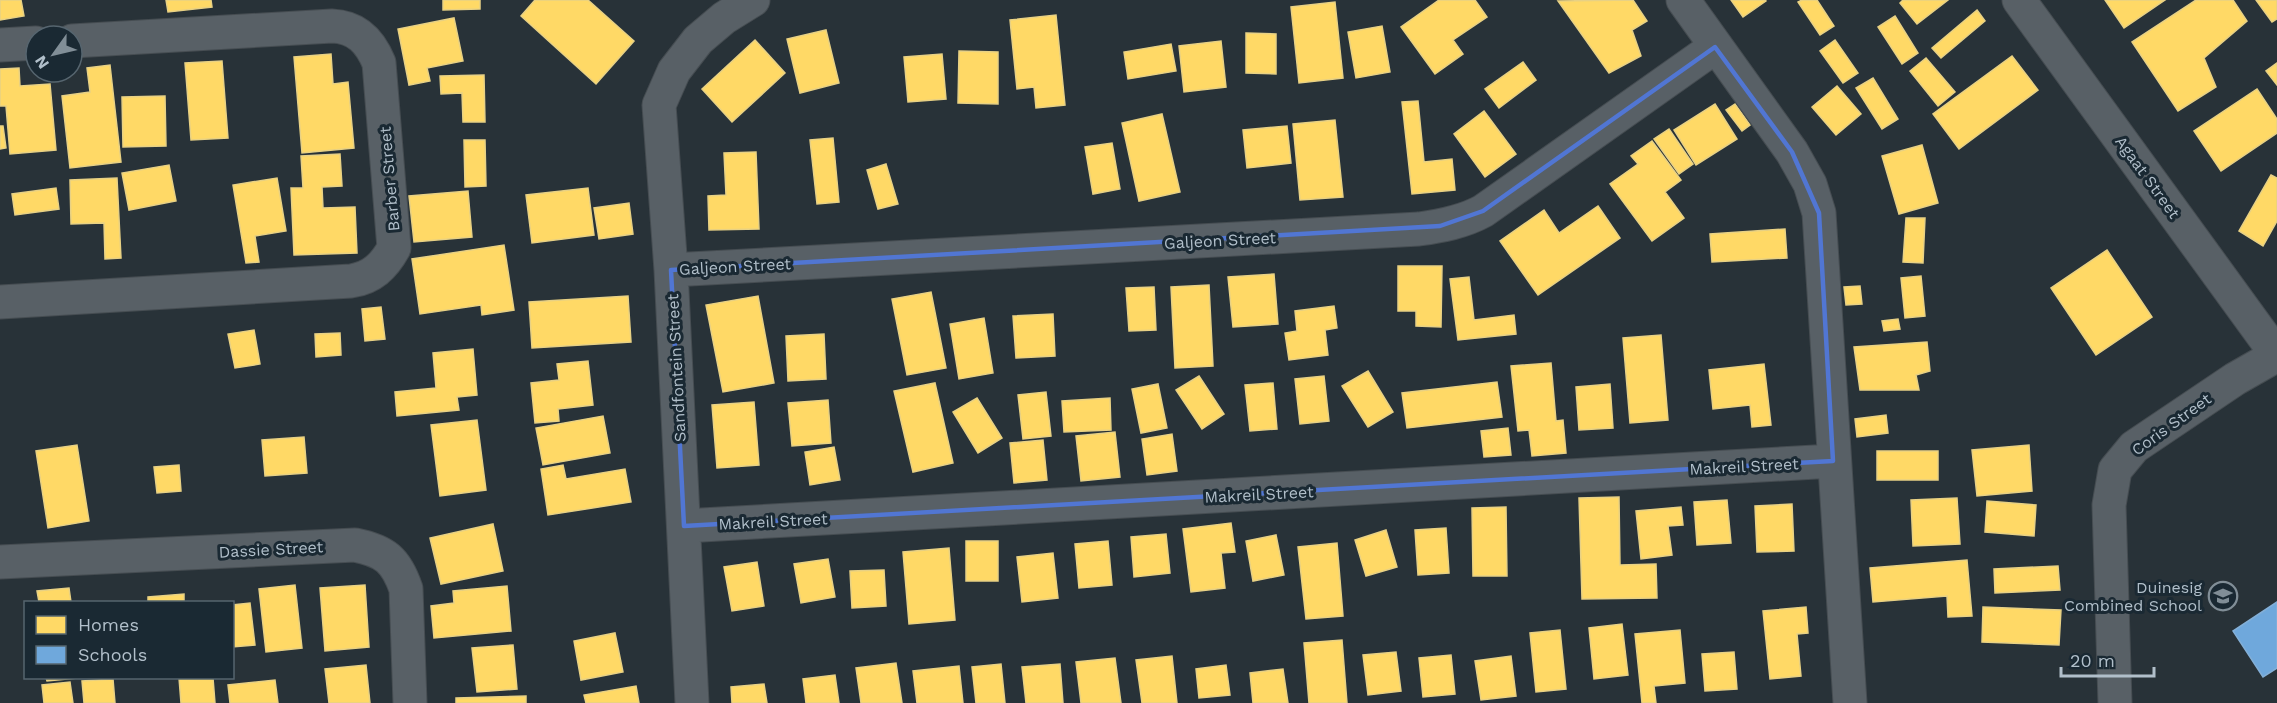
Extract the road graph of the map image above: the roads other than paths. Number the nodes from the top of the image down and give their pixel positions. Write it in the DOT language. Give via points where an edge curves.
graph roads {
  1 [pos="753,0"];
  2 [pos="1683,0"];
  3 [pos="2019,0"];
  4 [pos="84,40"];
  5 [pos="24,44"];
  6 [pos="0,45"];
  7 [pos="1715,47"];
  8 [pos="671,270"];
  9 [pos="0,302"];
  10 [pos="2277,355"];
  11 [pos="1833,461"];
  12 [pos="684,526"];
  13 [pos="0,562"];
  14 [pos="410,703"];
  15 [pos="692,703"];
  16 [pos="1850,703"];
  17 [pos="2115,703"];
  1 -- 8 [label="street, Sandfontein Street" via="698,40 674,71 659,105"];
  2 -- 7 [label="street"];
  3 -- 10 [label="street, Agaat Street"];
  4 -- 9 [label="street, Barber Street" via="332,26 354,32 372,47 379,63 394,248 385,263 357,280"];
  5 -- 6 [label="street"];
  7 -- 8 [label="street, Galjeon Street" via="1483,211 1440,226"];
  7 -- 11 [label="street" via="1792,152 1810,184 1819,213"];
  8 -- 12 [label="street, Sandfontein Street"];
  10 -- 17 [label="street, Coris Street" via="2134,447 2115,470 2109,505"];
  11 -- 12 [label="street, Makreil Street"];
  11 -- 16 [label="street"];
  12 -- 15 [label="street, Sandfontein Street"];
  13 -- 14 [label="street, Dassie Street" via="355,545 373,548 392,560 406,589"];
}
